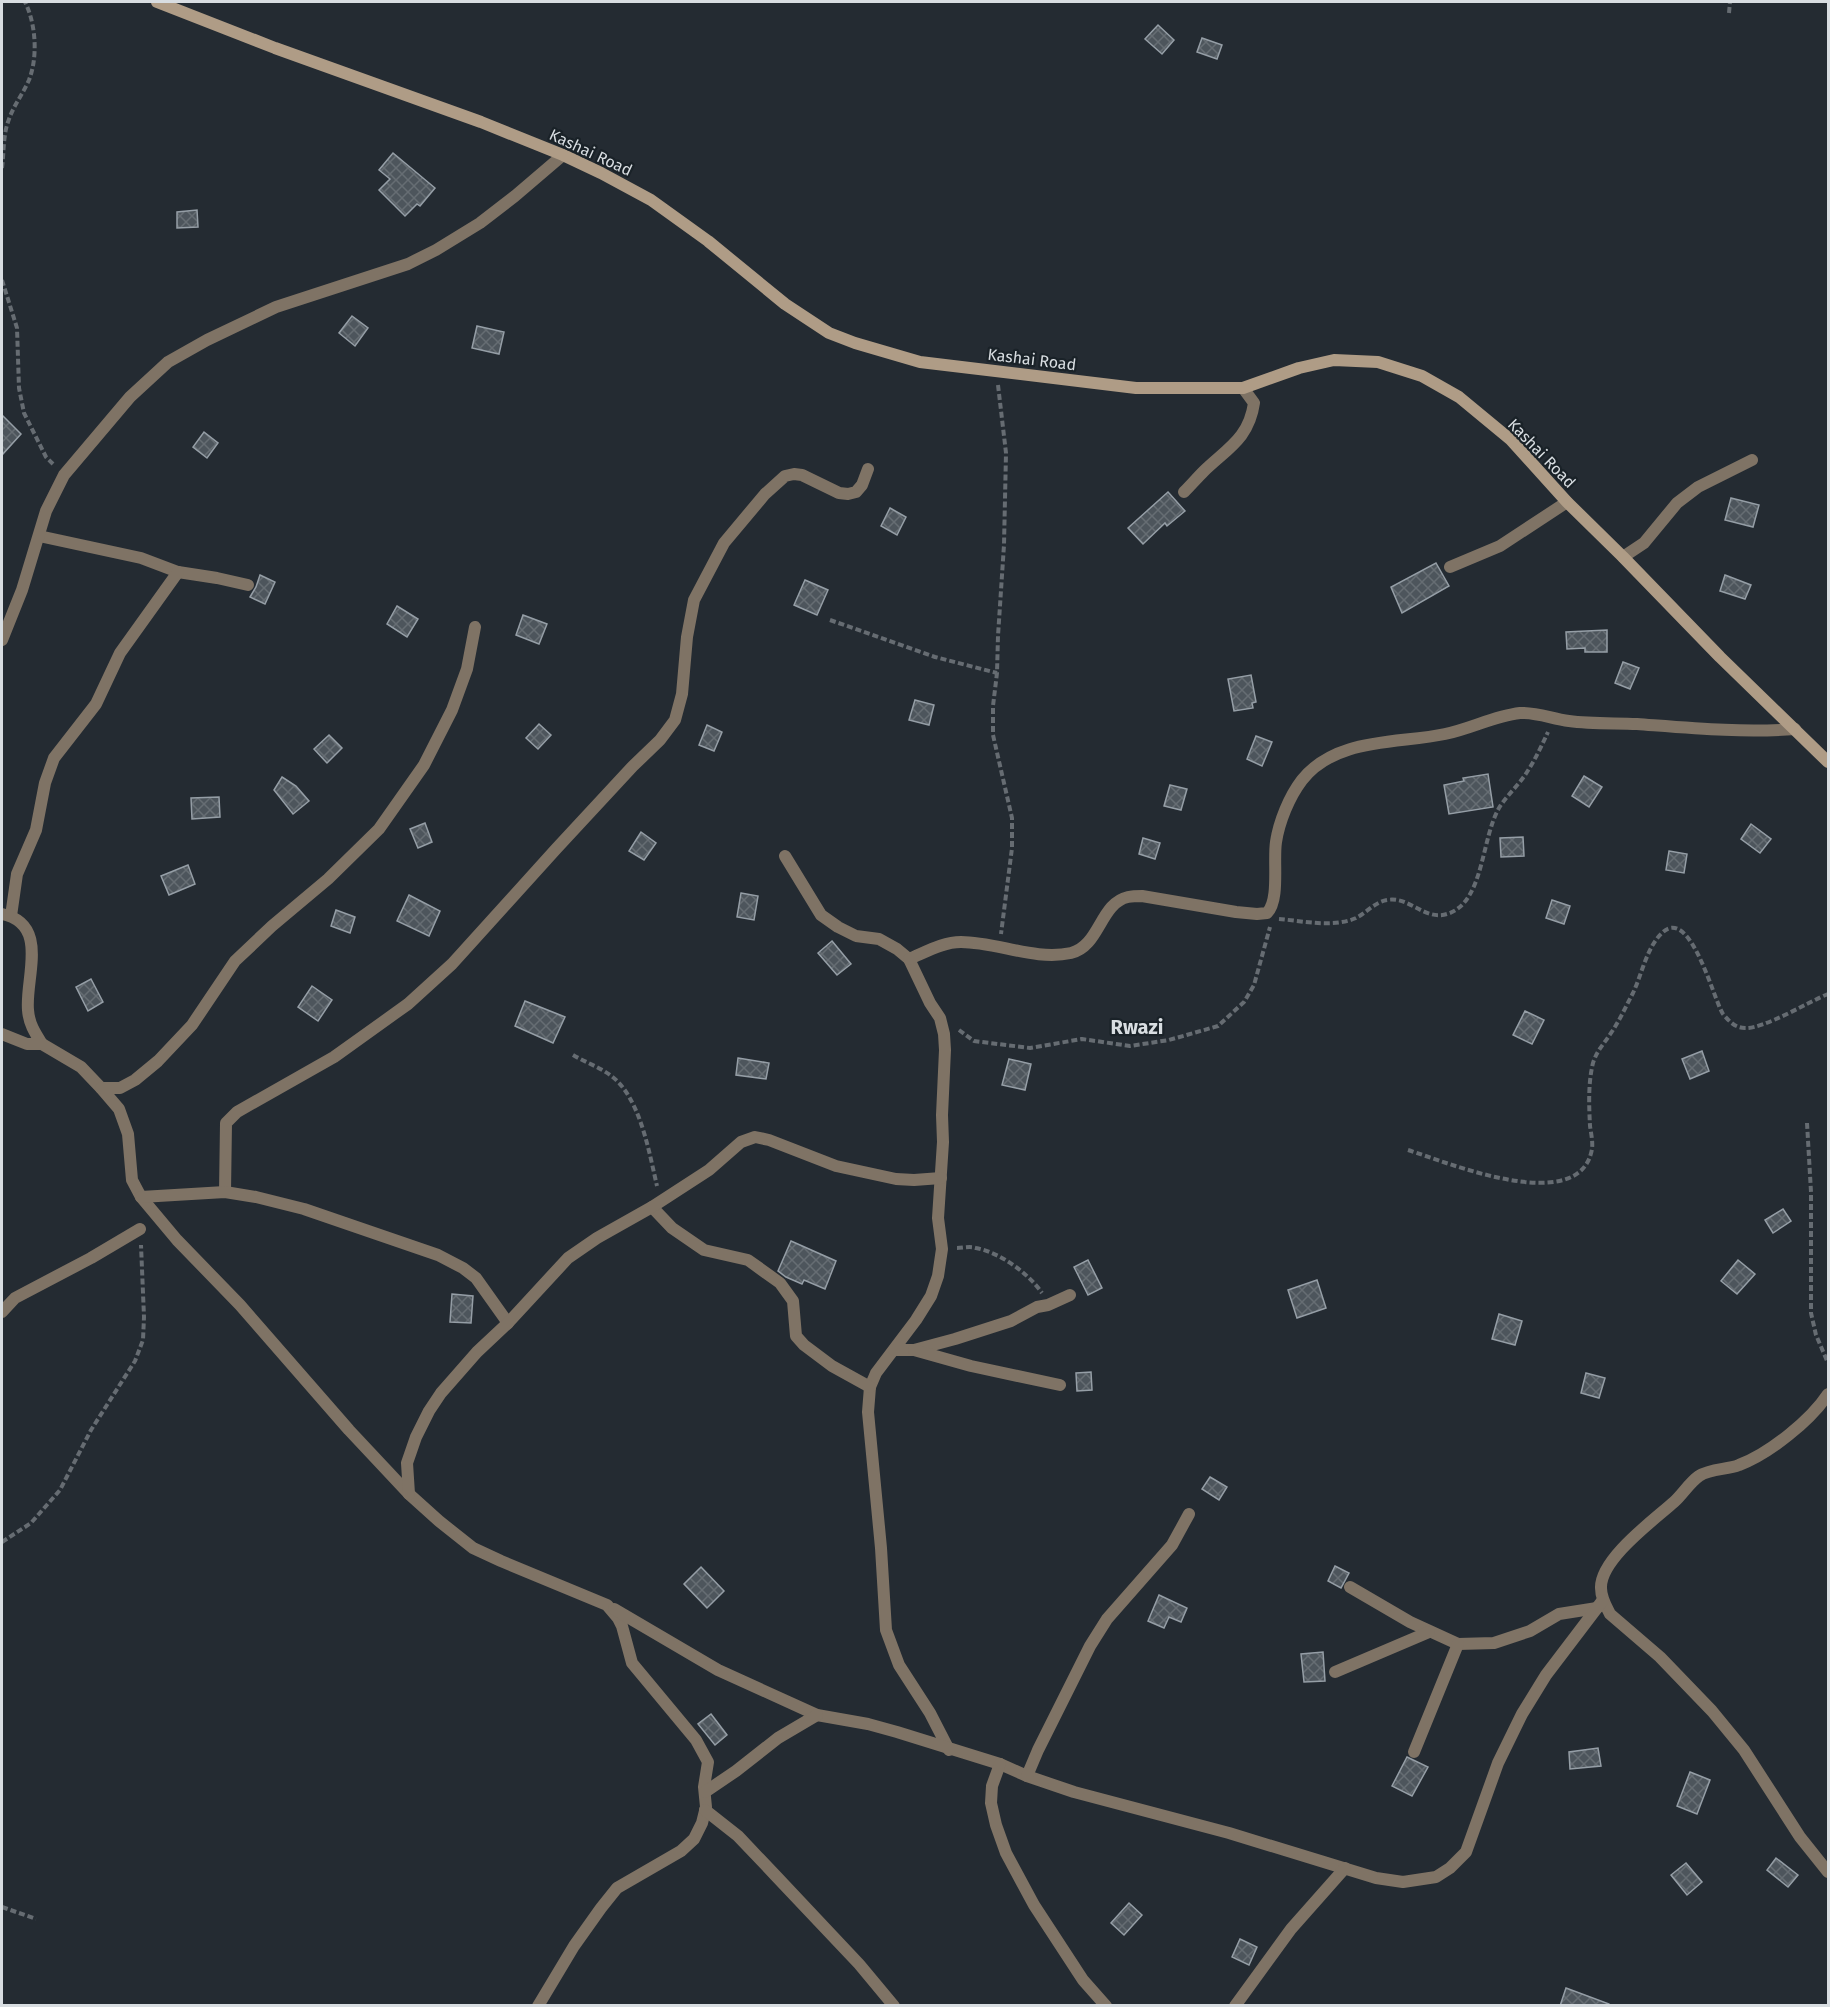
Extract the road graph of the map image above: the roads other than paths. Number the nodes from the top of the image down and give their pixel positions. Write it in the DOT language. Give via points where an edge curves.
graph roads {
  1 [pos="157,2"];
  2 [pos="563,155"];
  3 [pos="1243,388"];
  4 [pos="1752,460"];
  5 [pos="868,469"];
  6 [pos="1184,492"];
  7 [pos="1567,502"];
  8 [pos="39,536"];
  9 [pos="1623,557"];
  10 [pos="1450,567"];
  11 [pos="178,572"];
  12 [pos="248,585"];
  13 [pos="475,627"];
  14 [pos="2,640"];
  15 [pos="1795,729"];
  16 [pos="1828,762"];
  17 [pos="785,856"];
  18 [pos="6,915"];
  19 [pos="909,959"];
  20 [pos="2,1034"];
  21 [pos="42,1044"];
  22 [pos="101,1088"];
  23 [pos="942,1178"];
  24 [pos="225,1192"];
  25 [pos="141,1197"];
  26 [pos="656,1204"];
  27 [pos="140,1230"];
  28 [pos="1070,1295"];
  29 [pos="2,1312"];
  30 [pos="508,1323"];
  31 [pos="894,1350"];
  32 [pos="915,1350"];
  33 [pos="1059,1385"];
  34 [pos="870,1387"];
  35 [pos="1828,1394"];
  36 [pos="409,1494"];
  37 [pos="1189,1514"];
  38 [pos="1350,1587"];
  39 [pos="1600,1604"];
  40 [pos="607,1605"];
  41 [pos="1429,1632"];
  42 [pos="1458,1644"];
  43 [pos="1335,1672"];
  44 [pos="817,1716"];
  45 [pos="949,1750"];
  46 [pos="1414,1752"];
  47 [pos="1000,1764"];
  48 [pos="1027,1776"];
  49 [pos="705,1792"];
  50 [pos="705,1810"];
  51 [pos="1345,1868"];
  52 [pos="1828,1872"];
  53 [pos="538,2006"];
  54 [pos="894,2006"];
  55 [pos="1106,2006"];
  56 [pos="1235,2006"];
  1 -- 2 [label="street, Kashai Road"];
  2 -- 3 [label="street, Kashai Road" via="651,200 785,304 829,333 855,343 920,362 996,372 1136,388"];
  2 -- 8 [label="street" via="480,224 436,250 408,264 276,307 168,362 130,397 64,475 46,511"];
  3 -- 6 [label="street" via="1254,403 1248,426 1229,450"];
  3 -- 7 [label="street, Kashai Road" via="1334,360 1378,362 1422,376 1459,397 1511,440"];
  4 -- 9 [label="street" via="1698,487 1677,503 1644,543"];
  5 -- 24 [label="street" via="856,492 848,494 802,475 785,476 740,522 724,543 694,600 675,720 452,964 408,1004 334,1057 237,1112 226,1123"];
  7 -- 9 [label="street, Kashai Road"];
  7 -- 10 [label="street" via="1500,546"];
  8 -- 11 [label="street" via="141,558"];
  8 -- 14 [label="street"];
  9 -- 15 [label="street, Kashai Road"];
  11 -- 12 [label="street"];
  11 -- 18 [label="street" via="120,653 96,704 54,758 36,830 17,874"];
  13 -- 22 [label="street" via="467,669 452,710 424,765 379,829 235,961 192,1025 158,1062 120,1088"];
  15 -- 16 [label="street, Kashai Road"];
  15 -- 19 [label="street" via="1751,731 1568,721 1520,713 1446,734 1357,747 1325,760 1303,779 1292,797 1276,840 1274,902 1267,913 1127,897 1116,904 1082,949 1070,953 1043,954 960,942 938,946"];
  17 -- 19 [label="street" via="821,915 856,936 879,939"];
  18 -- 21 [label="street" via="27,930 33,950 27,1008 30,1024"];
  19 -- 23 [label="street" via="940,1018 944,1034"];
  20 -- 21 [label="street" via="27,1044"];
  21 -- 22 [label="street" via="81,1067"];
  22 -- 25 [label="street" via="119,1109 128,1134 132,1180"];
  23 -- 26 [label="street" via="896,1179 836,1166 755,1137 741,1142 709,1170"];
  23 -- 31 [label="street" via="938,1276 931,1296"];
  24 -- 25 [label="street"];
  24 -- 30 [label="street" via="304,1209 438,1255 476,1278"];
  25 -- 36 [label="street"];
  26 -- 30 [label="street" via="568,1258"];
  26 -- 34 [label="street" via="672,1228 704,1250 748,1260 780,1283 794,1301 796,1336 832,1366"];
  27 -- 29 [label="street" via="15,1298"];
  28 -- 32 [label="street" via="1011,1321"];
  30 -- 36 [label="street" via="451,1381 429,1412 407,1463"];
  31 -- 32 [label="street"];
  31 -- 34 [label="street"];
  32 -- 33 [label="street"];
  34 -- 45 [label="street" via="869,1434 886,1630 899,1665"];
  35 -- 39 [label="street" via="1822,1404 1756,1459 1701,1474 1689,1485 1625,1545 1609,1566 1601,1586"];
  36 -- 40 [label="street" via="473,1548"];
  37 -- 48 [label="street" via="1172,1545 1107,1619 1090,1646"];
  38 -- 41 [label="street"];
  39 -- 42 [label="street" via="1560,1614 1530,1631 1494,1642"];
  39 -- 51 [label="street" via="1522,1714 1498,1763 1466,1852 1436,1876 1402,1882"];
  39 -- 52 [label="street" via="1660,1657 1712,1711 1744,1750 1800,1837"];
  40 -- 44 [label="street" via="718,1670"];
  40 -- 49 [label="street" via="622,1626 632,1663 696,1740 708,1762"];
  41 -- 42 [label="street"];
  41 -- 43 [label="street"];
  42 -- 46 [label="street"];
  44 -- 45 [label="street" via="867,1724"];
  44 -- 49 [label="street" via="778,1738"];
  45 -- 47 [label="street"];
  47 -- 48 [label="street"];
  47 -- 55 [label="street" via="991,1803 1006,1853 1034,1905 1083,1980"];
  48 -- 51 [label="street"];
  49 -- 50 [label="street"];
  50 -- 53 [label="street" via="694,1839 681,1851 617,1888 574,1946"];
  50 -- 54 [label="street" via="738,1836"];
  51 -- 56 [label="street" via="1291,1929"];
}
